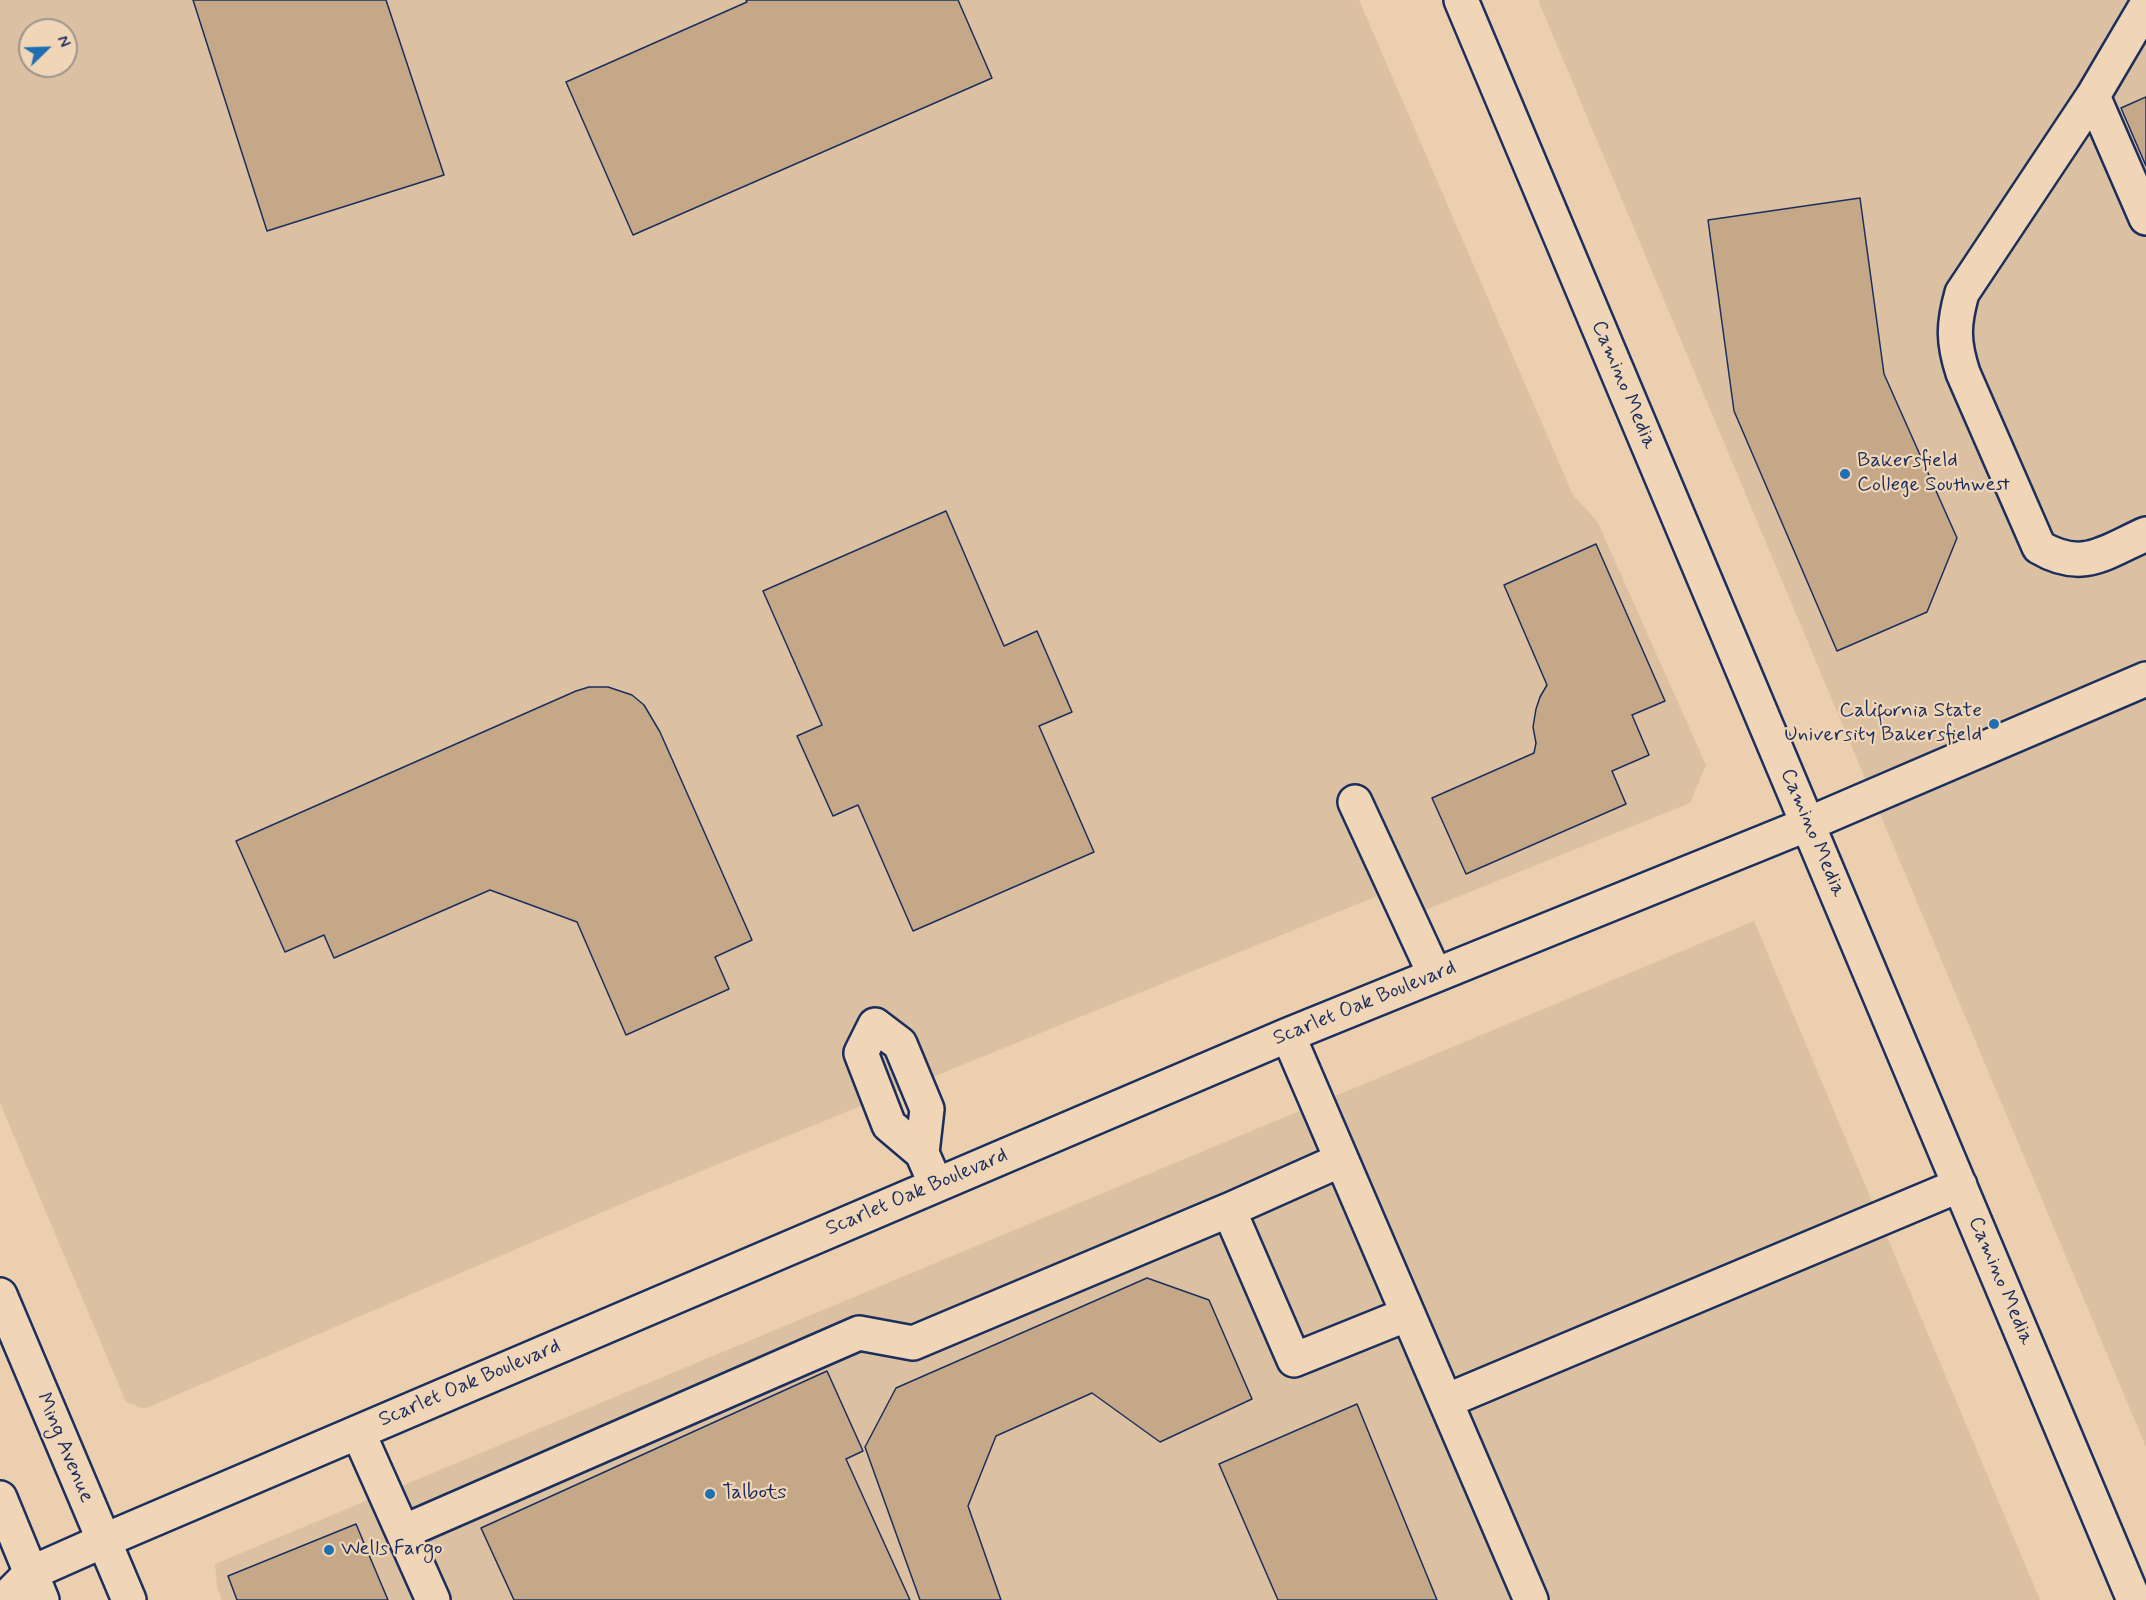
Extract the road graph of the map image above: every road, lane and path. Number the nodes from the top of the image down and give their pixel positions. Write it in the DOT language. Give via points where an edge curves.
graph roads {
  1 [pos="1461,0"];
  2 [pos="2146,6"];
  3 [pos="2093,96"];
  4 [pos="2146,218"];
  5 [pos="2146,534"];
  6 [pos="2146,679"];
  7 [pos="1354,802"];
  8 [pos="1808,824"];
  9 [pos="1435,975"];
  10 [pos="873,1020"];
  11 [pos="1288,1035"];
  12 [pos="1341,1160"];
  13 [pos="936,1185"];
  14 [pos="1960,1185"];
  15 [pos="1229,1210"];
  16 [pos="0,1295"];
  17 [pos="1408,1314"];
  18 [pos="1446,1401"];
  19 [pos="358,1432"];
  20 [pos="0,1498"];
  21 [pos="403,1532"];
  22 [pos="103,1540"];
  23 [pos="25,1581"];
  24 [pos="4,1600"];
  25 [pos="129,1600"];
  26 [pos="433,1600"];
  27 [pos="1531,1600"];
  28 [pos="2134,1600"];
  1 -- 8 [label="street, Camino Media"];
  2 -- 3 [label="street"];
  3 -- 4 [label="street"];
  3 -- 5 [label="street" via="1962,293 1955,318 1956,351 2039,547 2068,560 2088,560"];
  6 -- 8 [label="street, Scarlet Oak Boulevard"];
  7 -- 9 [label="street"];
  8 -- 9 [label="street, Scarlet Oak Boulevard"];
  8 -- 14 [label="street, Camino Media"];
  9 -- 11 [label="street, Scarlet Oak Boulevard"];
  10 -- 13 [label="street" via="900,1044 927,1109 922,1153"];
  11 -- 12 [label="street"];
  11 -- 13 [label="street, Scarlet Oak Boulevard"];
  12 -- 15 [label="street"];
  12 -- 17 [label="street"];
  13 -- 19 [label="street, Scarlet Oak Boulevard"];
  14 -- 18 [label="street"];
  14 -- 28 [label="street, Camino Media"];
  15 -- 17 [label="street" via="1294,1360"];
  15 -- 21 [label="street" via="913,1343 859,1333"];
  16 -- 22 [label="street, Ming Avenue"];
  17 -- 18 [label="street"];
  18 -- 27 [label="street"];
  19 -- 21 [label="street"];
  19 -- 22 [label="street, Scarlet Oak Boulevard"];
  20 -- 23 [label="street"];
  21 -- 26 [label="street"];
  22 -- 23 [label="street, Scarlet Oak Boulevard"];
  22 -- 25 [label="street, Ming Avenue"];
  23 -- 24 [label="street, Scarlet Oak Boulevard"];
}
